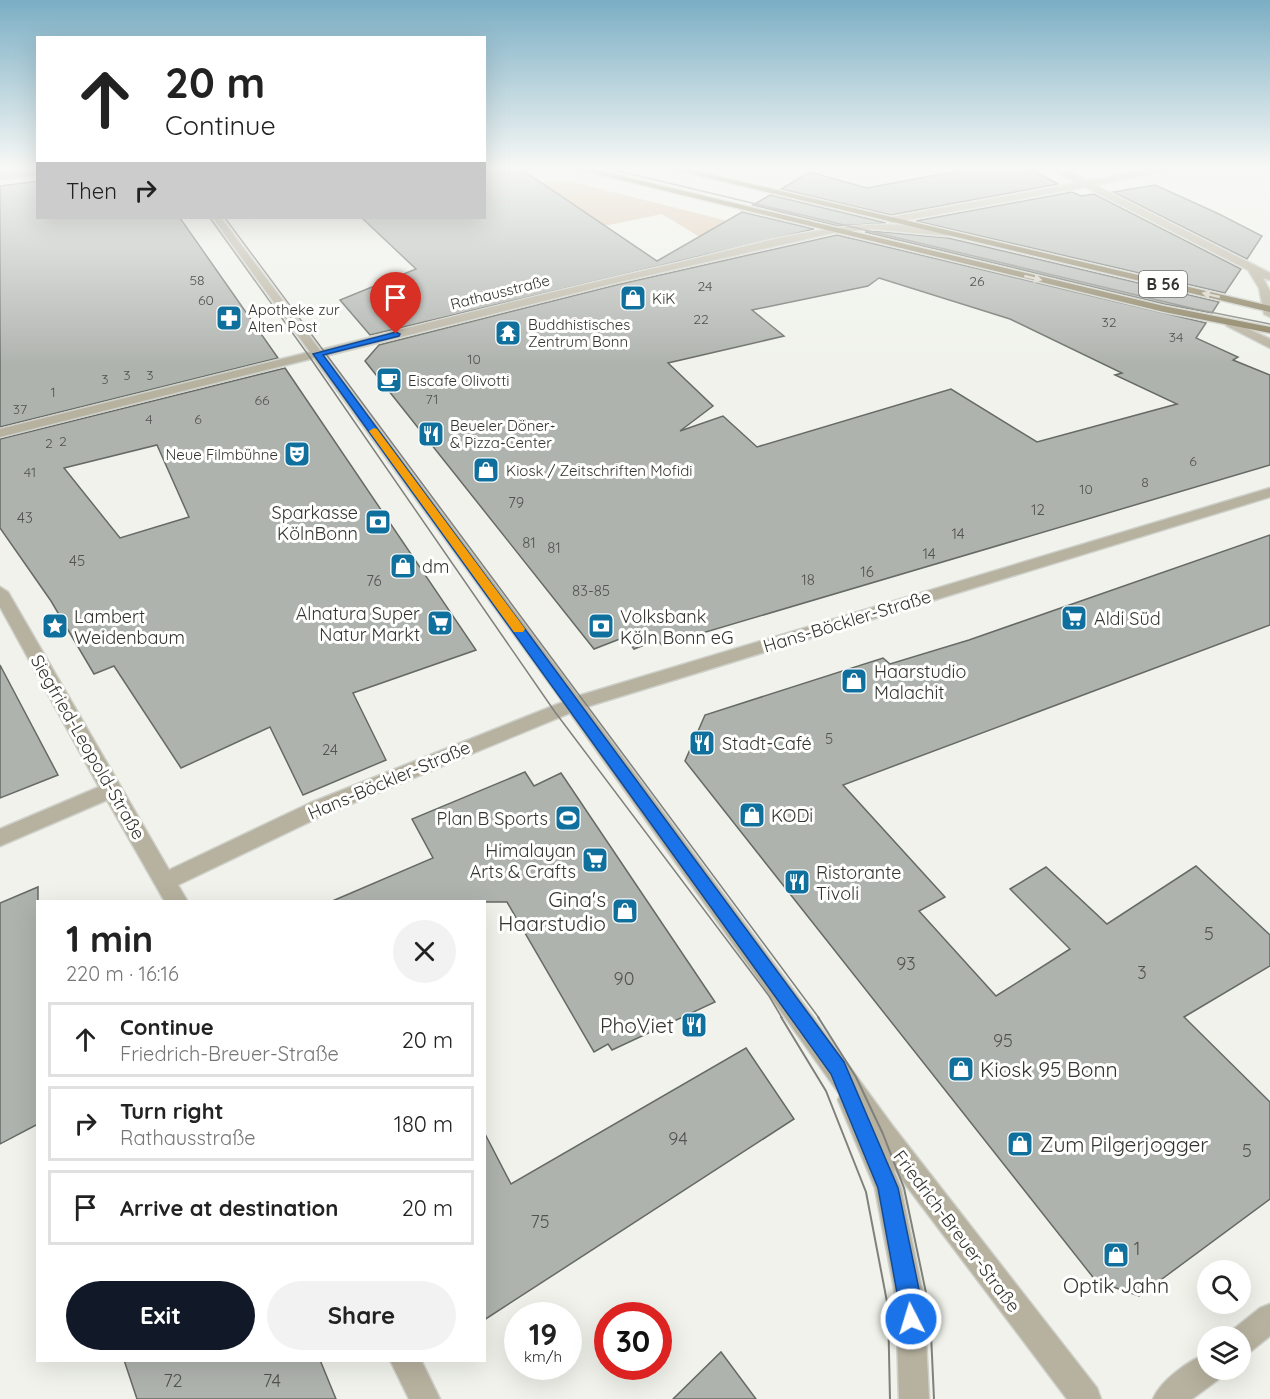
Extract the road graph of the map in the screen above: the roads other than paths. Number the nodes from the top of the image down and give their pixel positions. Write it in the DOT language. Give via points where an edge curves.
graph roads {
  1 [pos="229,234"];
  2 [pos="814,234"];
  3 [pos="851,234"];
  4 [pos="951,234"];
  5 [pos="1184,234"];
  6 [pos="1253,270"];
  7 [pos="1270,277"];
  8 [pos="1269,310"];
  9 [pos="1231,324"];
  10 [pos="1270,330"];
  11 [pos="1270,344"];
  12 [pos="318,354"];
  13 [pos="0,433"];
  14 [pos="1270,492"];
  15 [pos="0,592"];
  16 [pos="574,704"];
  17 [pos="111,790"];
  18 [pos="0,838"];
  19 [pos="167,881"];
  20 [pos="176,900"];
  21 [pos="838,1068"];
  22 [pos="1270,1318"];
  23 [pos="1251,1333"];
  24 [pos="406,1362"];
  25 [pos="1197,1377"];
  26 [pos="424,1399"];
  27 [pos="914,1399"];
  28 [pos="1086,1399"];
  29 [pos="1168,1399"];
  1 -- 12 [label="street, Friedrich-Breuer-Straße"];
  2 -- 12 [label="street, Rathausstraße"];
  3 -- 9 [label="main road, B 56, one-way"];
  8 -- 4 [label="main road, B 56, one-way"];
  5 -- 6 [label="street"];
  6 -- 7 [label="street"];
  6 -- 8 [label="street" via="1264,288"];
  9 -- 10 [label="main road, B 56"];
  9 -- 11 [label="street"];
  12 -- 13 [label="street, Rathausstraße"];
  12 -- 16 [label="street, Friedrich-Breuer-Straße"];
  14 -- 16 [label="street, Hans-Böckler-Straße"];
  15 -- 17 [label="street, Siegfried-Leopold-Straße"];
  16 -- 19 [label="street, Hans-Böckler-Straße" via="317,809"];
  16 -- 21 [label="street, Friedrich-Breuer-Straße"];
  17 -- 18 [label="street"];
  17 -- 19 [label="street, Siegfried-Leopold-Straße"];
  19 -- 20 [label="street, Siegfried-Leopold-Straße"];
  21 -- 27 [label="street" via="888,1188 910,1299"];
  21 -- 28 [label="street, Friedrich-Breuer-Straße"];
  22 -- 23 [label="street"];
  24 -- 26 [label="street"];
  25 -- 29 [label="street"];
}
